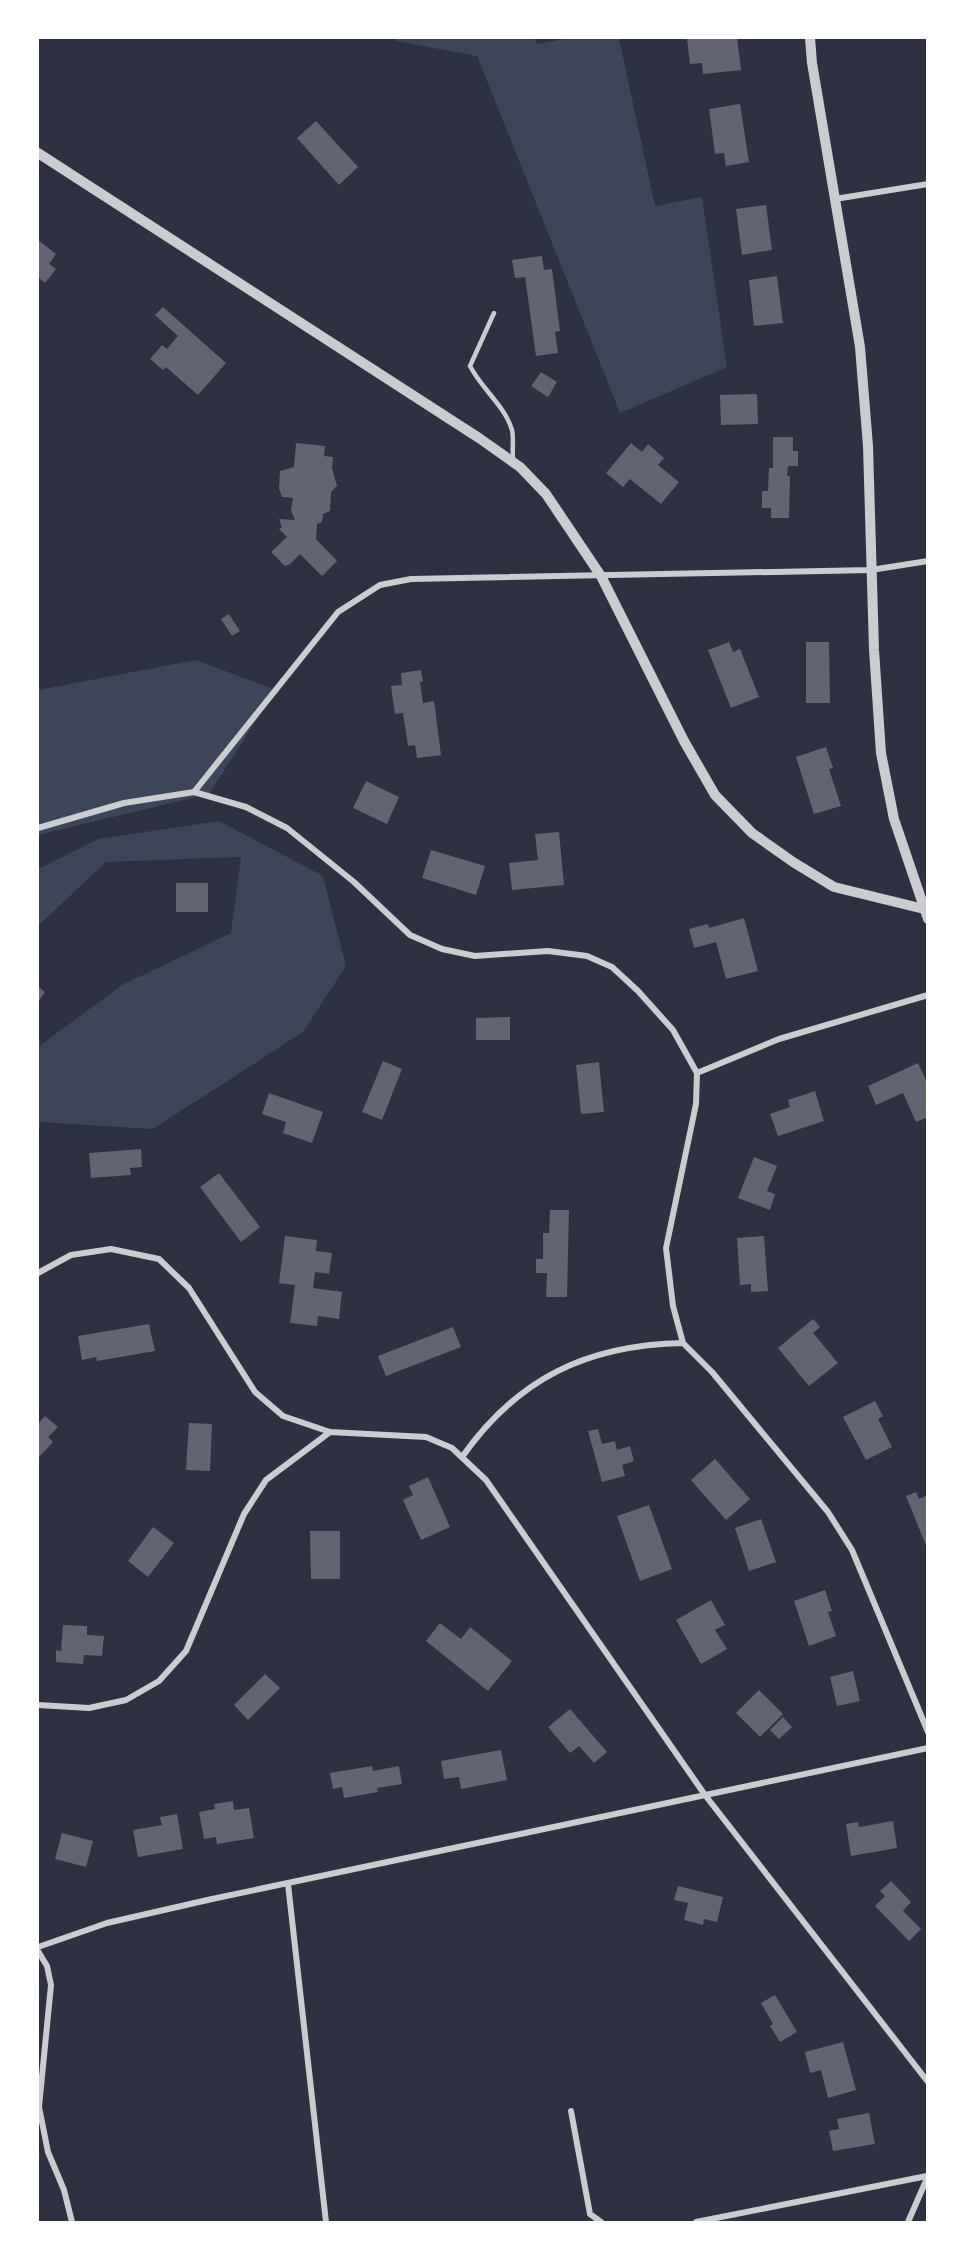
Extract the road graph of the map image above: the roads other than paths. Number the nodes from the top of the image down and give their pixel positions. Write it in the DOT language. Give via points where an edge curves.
graph roads {
  1 [pos="810,38"];
  2 [pos="38,153"];
  3 [pos="927,184"];
  4 [pos="835,199"];
  5 [pos="494,313"];
  6 [pos="513,462"];
  7 [pos="927,561"];
  8 [pos="871,570"];
  9 [pos="601,576"];
  10 [pos="195,792"];
  11 [pos="38,828"];
  12 [pos="926,914"];
  13 [pos="927,994"];
  14 [pos="698,1073"];
  15 [pos="38,1273"];
  16 [pos="683,1343"];
  17 [pos="330,1432"];
  18 [pos="462,1457"];
  19 [pos="38,1706"];
  20 [pos="927,1732"];
  21 [pos="927,1748"];
  22 [pos="705,1795"];
  23 [pos="288,1884"];
  24 [pos="38,1949"];
  25 [pos="927,2082"];
  26 [pos="571,2111"];
  27 [pos="927,2176"];
  28 [pos="72,2223"];
  29 [pos="326,2223"];
  30 [pos="601,2223"];
  31 [pos="696,2223"];
  32 [pos="908,2223"];
  1 -- 4 [label="street"];
  2 -- 6 [label="street"];
  3 -- 4 [label="street"];
  4 -- 8 [label="street" via="860,347 868,446"];
  5 -- 6 [label="lane" via="470,366 512,430"];
  6 -- 9 [label="street" via="546,494"];
  7 -- 8 [label="street"];
  8 -- 9 [label="street"];
  8 -- 12 [label="street" via="881,753 894,819"];
  9 -- 10 [label="street" via="411,579 380,585 338,612"];
  9 -- 12 [label="street" via="715,795 744,825 793,862 834,886"];
  10 -- 11 [label="street" via="123,803"];
  10 -- 14 [label="street" via="246,807 287,828 354,882 410,935 442,949 475,956 548,951 587,956 612,967 673,1030"];
  13 -- 14 [label="street" via="779,1039"];
  14 -- 16 [label="street" via="696,1104 666,1248 673,1306"];
  15 -- 17 [label="street" via="71,1255 111,1249 159,1258 189,1288 255,1392 283,1416"];
  16 -- 18 [label="street" via="602,1353 553,1373 510,1402"];
  16 -- 20 [label="street" via="712,1372 828,1512 852,1550"];
  17 -- 18 [label="street" via="426,1437 452,1448"];
  17 -- 19 [label="street" via="266,1480 244,1514 186,1651 159,1681 126,1700 89,1708"];
  18 -- 22 [label="street" via="486,1480"];
  21 -- 22 [label="street"];
  22 -- 23 [label="street"];
  22 -- 25 [label="street"];
  23 -- 24 [label="street" via="107,1923"];
  23 -- 29 [label="street"];
  24 -- 28 [label="street" via="51,1985 39,2107 48,2152"];
  26 -- 30 [label="street" via="590,2214"];
  27 -- 31 [label="street"];
  27 -- 32 [label="street"];
}
